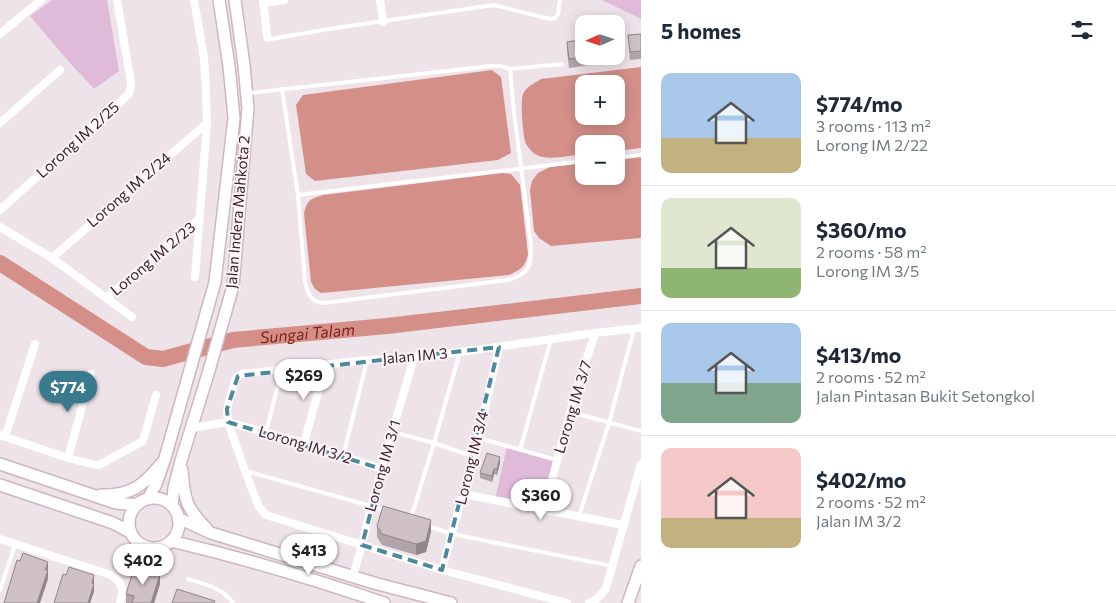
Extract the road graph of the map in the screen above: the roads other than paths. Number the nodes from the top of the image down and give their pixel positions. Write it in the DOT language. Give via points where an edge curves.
graph roads {
  1 [pos="41,0"];
  2 [pos="117,0"];
  3 [pos="194,0"];
  4 [pos="219,0"];
  5 [pos="235,0"];
  6 [pos="284,0"];
  7 [pos="380,0"];
  8 [pos="560,0"];
  9 [pos="263,2"];
  10 [pos="494,2"];
  11 [pos="383,22"];
  12 [pos="0,33"];
  13 [pos="268,38"];
  14 [pos="562,64"];
  15 [pos="510,69"];
  16 [pos="60,70"];
  17 [pos="282,89"];
  18 [pos="247,93"];
  19 [pos="207,122"];
  20 [pos="0,123"];
  21 [pos="641,155"];
  22 [pos="625,157"];
  23 [pos="575,163"];
  24 [pos="522,169"];
  25 [pos="298,195"];
  26 [pos="0,210"];
  27 [pos="199,220"];
  28 [pos="0,227"];
  29 [pos="52,258"];
  30 [pos="195,277"];
  31 [pos="106,298"];
  32 [pos="132,317"];
  33 [pos="638,328"];
  34 [pos="595,333"];
  35 [pos="551,339"];
  36 [pos="35,344"];
  37 [pos="500,347"];
  38 [pos="460,352"];
  39 [pos="414,357"];
  40 [pos="367,360"];
  41 [pos="326,364"];
  42 [pos="282,370"];
  43 [pos="91,374"];
  44 [pos="156,394"];
  45 [pos="570,412"];
  46 [pos="228,422"];
  47 [pos="609,423"];
  48 [pos="192,428"];
  49 [pos="641,431"];
  50 [pos="266,432"];
  51 [pos="393,432"];
  52 [pos="2,436"];
  53 [pos="478,438"];
  54 [pos="304,443"];
  55 [pos="434,443"];
  56 [pos="520,450"];
  57 [pos="343,456"];
  58 [pos="473,456"];
  59 [pos="68,458"];
  60 [pos="165,458"];
  61 [pos="557,460"];
  62 [pos="181,461"];
  63 [pos="0,464"];
  64 [pos="641,464"];
  65 [pos="382,469"];
  66 [pos="245,470"];
  67 [pos="0,485"];
  68 [pos="463,494"];
  69 [pos="94,495"];
  70 [pos="148,499"];
  71 [pos="137,505"];
  72 [pos="172,506"];
  73 [pos="371,506"];
  74 [pos="544,510"];
  75 [pos="394,514"];
  76 [pos="579,516"];
  77 [pos="402,517"];
  78 [pos="178,518"];
  79 [pos="410,520"];
  80 [pos="418,522"];
  81 [pos="427,525"];
  82 [pos="623,525"];
  83 [pos="130,532"];
  84 [pos="211,533"];
  85 [pos="452,534"];
  86 [pos="0,539"];
  87 [pos="171,542"];
  88 [pos="15,544"];
  89 [pos="362,545"];
  90 [pos="612,566"];
  91 [pos="641,566"];
  92 [pos="442,570"];
  93 [pos="353,576"];
  94 [pos="188,579"];
  95 [pos="0,590"];
  96 [pos="120,603"];
  97 [pos="234,603"];
  98 [pos="384,603"];
  99 [pos="451,603"];
  100 [pos="567,603"];
  101 [pos="589,603"];
  102 [pos="628,603"];
  1 -- 12 [label="street"];
  2 -- 26 [label="street, Lorong IM 2/25" via="130,77 129,94"];
  3 -- 19 [label="street" via="204,58"];
  4 -- 60 [label="main road, Jalan Indera Mahkota 2" via="234,118 215,282"];
  5 -- 18 [label="main road, Jalan Indera Mahkota 2"];
  6 -- 9 [label="street"];
  7 -- 11 [label="street"];
  8 -- 10 [label="lane" via="558,14 550,19"];
  9 -- 13 [label="street"];
  10 -- 11 [label="lane"];
  11 -- 13 [label="lane"];
  14 -- 15 [label="lane"];
  15 -- 17 [label="lane" via="492,66"];
  15 -- 24 [label="lane"];
  16 -- 20 [label="street"];
  17 -- 18 [label="lane"];
  17 -- 25 [label="lane"];
  18 -- 48 [label="main road, Jalan Indera Mahkota 2" via="233,286"];
  19 -- 27 [label="street"];
  19 -- 29 [label="street, Lorong IM 2/24"];
  21 -- 22 [label="lane"];
  23 -- 24 [label="lane"];
  24 -- 25 [label="lane"];
  24 -- 25 [label="lane" via="532,258 520,277 324,303 309,296 305,282"];
  27 -- 30 [label="street"];
  27 -- 31 [label="street, Lorong IM 2/23"];
  28 -- 29 [label="street"];
  29 -- 31 [label="street"];
  31 -- 32 [label="street"];
  33 -- 34 [label="street, Jalan IM 3"];
  33 -- 47 [label="lane"];
  34 -- 35 [label="street, Jalan IM 3"];
  34 -- 45 [label="street, Lorong IM 3/7"];
  35 -- 37 [label="street, Jalan IM 3"];
  35 -- 56 [label="lane"];
  36 -- 52 [label="street"];
  37 -- 38 [label="street, Jalan IM 3"];
  37 -- 53 [label="street, Lorong IM 3/4"];
  38 -- 39 [label="street, Jalan IM 3"];
  38 -- 55 [label="lane"];
  39 -- 40 [label="street, Jalan IM 3"];
  39 -- 51 [label="street, Lorong IM 3/1"];
  40 -- 41 [label="street, Jalan IM 3"];
  40 -- 57 [label="lane"];
  41 -- 42 [label="street, Jalan IM 3"];
  41 -- 54 [label="street"];
  42 -- 46 [label="street, Jalan IM 3" via="238,376 227,409"];
  42 -- 50 [label="lane"];
  43 -- 59 [label="street"];
  44 -- 59 [label="street" via="143,441 99,464"];
  45 -- 47 [label="lane"];
  45 -- 61 [label="street, Lorong IM 3/7"];
  46 -- 48 [label="street"];
  46 -- 50 [label="street, Lorong IM 3/2"];
  46 -- 66 [label="street"];
  47 -- 49 [label="lane"];
  47 -- 76 [label="lane"];
  48 -- 62 [label="main road, Jalan Indera Mahkota 2"];
  50 -- 54 [label="street, Lorong IM 3/2"];
  51 -- 55 [label="lane"];
  51 -- 65 [label="street, Lorong IM 3/1"];
  52 -- 59 [label="street"];
  53 -- 56 [label="lane"];
  53 -- 58 [label="street, Lorong IM 3/4"];
  54 -- 57 [label="street, Lorong IM 3/2"];
  55 -- 58 [label="lane"];
  55 -- 79 [label="lane"];
  56 -- 61 [label="lane"];
  57 -- 65 [label="street, Lorong IM 3/2"];
  58 -- 68 [label="street, Lorong IM 3/4"];
  60 -- 69 [label="main road" via="142,484 127,493"];
  60 -- 70 [label="main road, Jalan Indera Mahkota 2"];
  61 -- 74 [label="street, Lorong IM 3/7"];
  62 -- 72 [label="main road, Jalan Indera Mahkota 2"];
  62 -- 84 [label="main road" via="183,493 190,509"];
  63 -- 69 [label="main road"];
  64 -- 82 [label="street"];
  65 -- 73 [label="street, Lorong IM 3/1"];
  66 -- 73 [label="lane"];
  66 -- 89 [label="street" via="259,507 266,515"];
  67 -- 83 [label="main road" via="113,523"];
  68 -- 74 [label="street"];
  68 -- 85 [label="street, Lorong IM 3/4"];
  69 -- 71 [label="main road" via="116,503"];
  70 -- 71 [label="main road"];
  70 -- 72 [label="main road" via="165,501"];
  71 -- 83 [label="main road" via="130,518"];
  72 -- 78 [label="main road"];
  73 -- 75 [label="lane"];
  73 -- 89 [label="street, Lorong IM 3/1"];
  74 -- 76 [label="street"];
  76 -- 82 [label="street"];
  77 -- 79 [label="lane"];
  78 -- 84 [label="main road"];
  78 -- 87 [label="main road" via="176,534"];
  79 -- 80 [label="lane"];
  81 -- 85 [label="lane"];
  82 -- 90 [label="street"];
  83 -- 87 [label="main road" via="140,545 148,548"];
  84 -- 93 [label="main road"];
  85 -- 90 [label="lane"];
  85 -- 92 [label="street, Lorong IM 3/4"];
  86 -- 88 [label="street"];
  87 -- 98 [label="main road" via="294,574"];
  88 -- 95 [label="lane"];
  88 -- 96 [label="street" via="111,575 121,584 123,594"];
  89 -- 92 [label="street"];
  89 -- 93 [label="street, Lorong IM 3/1"];
  90 -- 101 [label="street" via="606,588"];
  91 -- 102 [label="main road"];
  92 -- 100 [label="street"];
  93 -- 99 [label="main road"];
  94 -- 97 [label="lane" via="218,589"];
}
